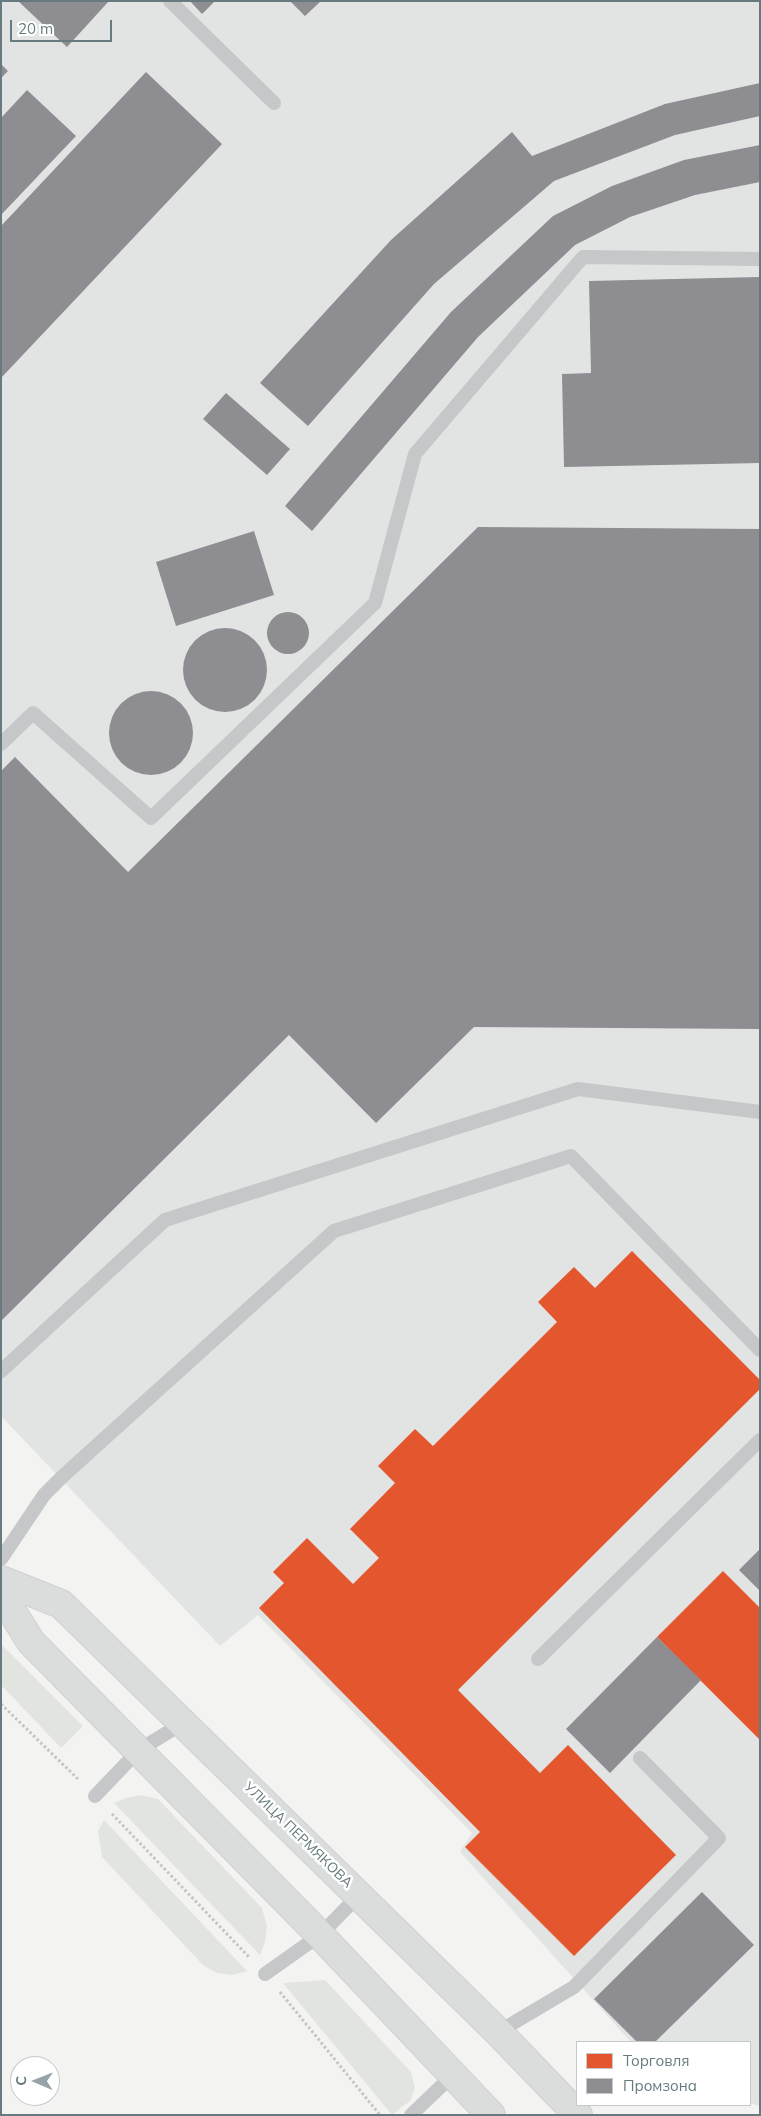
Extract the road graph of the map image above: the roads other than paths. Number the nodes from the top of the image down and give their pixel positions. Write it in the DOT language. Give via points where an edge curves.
graph roads {
  1 [pos="170,1"];
  2 [pos="274,103"];
  3 [pos="760,259"];
  4 [pos="1,744"];
  5 [pos="760,1112"];
  6 [pos="760,1350"];
  7 [pos="1,1371"];
  8 [pos="760,1440"];
  9 [pos="1,1558"];
  10 [pos="1,1580"];
  11 [pos="1,1594"];
  12 [pos="538,1659"];
  13 [pos="183,1723"];
  14 [pos="139,1750"];
  15 [pos="640,1758"];
  16 [pos="95,1796"];
  17 [pos="359,1895"];
  18 [pos="320,1935"];
  19 [pos="265,1974"];
  20 [pos="498,2032"];
  21 [pos="454,2074"];
  22 [pos="411,2115"];
  23 [pos="491,2115"];
  24 [pos="578,2115"];
  1 -- 2 [label="lane"];
  3 -- 4 [label="lane" via="583,257 415,454 375,603 151,818 33,713"];
  5 -- 7 [label="lane" via="578,1089 165,1220"];
  6 -- 9 [label="lane" via="570,1156 334,1231 63,1476 44,1495"];
  8 -- 12 [label="lane"];
  10 -- 13 [label="street, УЛИЦА ПЕРМЯКОВА" via="61,1604"];
  11 -- 14 [label="street" via="31,1642"];
  13 -- 14 [label="lane"];
  13 -- 17 [label="street, УЛИЦА ПЕРМЯКОВА"];
  14 -- 16 [label="lane"];
  14 -- 18 [label="street"];
  15 -- 20 [label="lane" via="719,1838 574,1987"];
  17 -- 18 [label="lane"];
  17 -- 20 [label="street, УЛИЦА ПЕРМЯКОВА"];
  18 -- 19 [label="lane"];
  18 -- 21 [label="street"];
  20 -- 24 [label="street, УЛИЦА ПЕРМЯКОВА"];
  21 -- 22 [label="lane"];
  21 -- 23 [label="street"];
}
